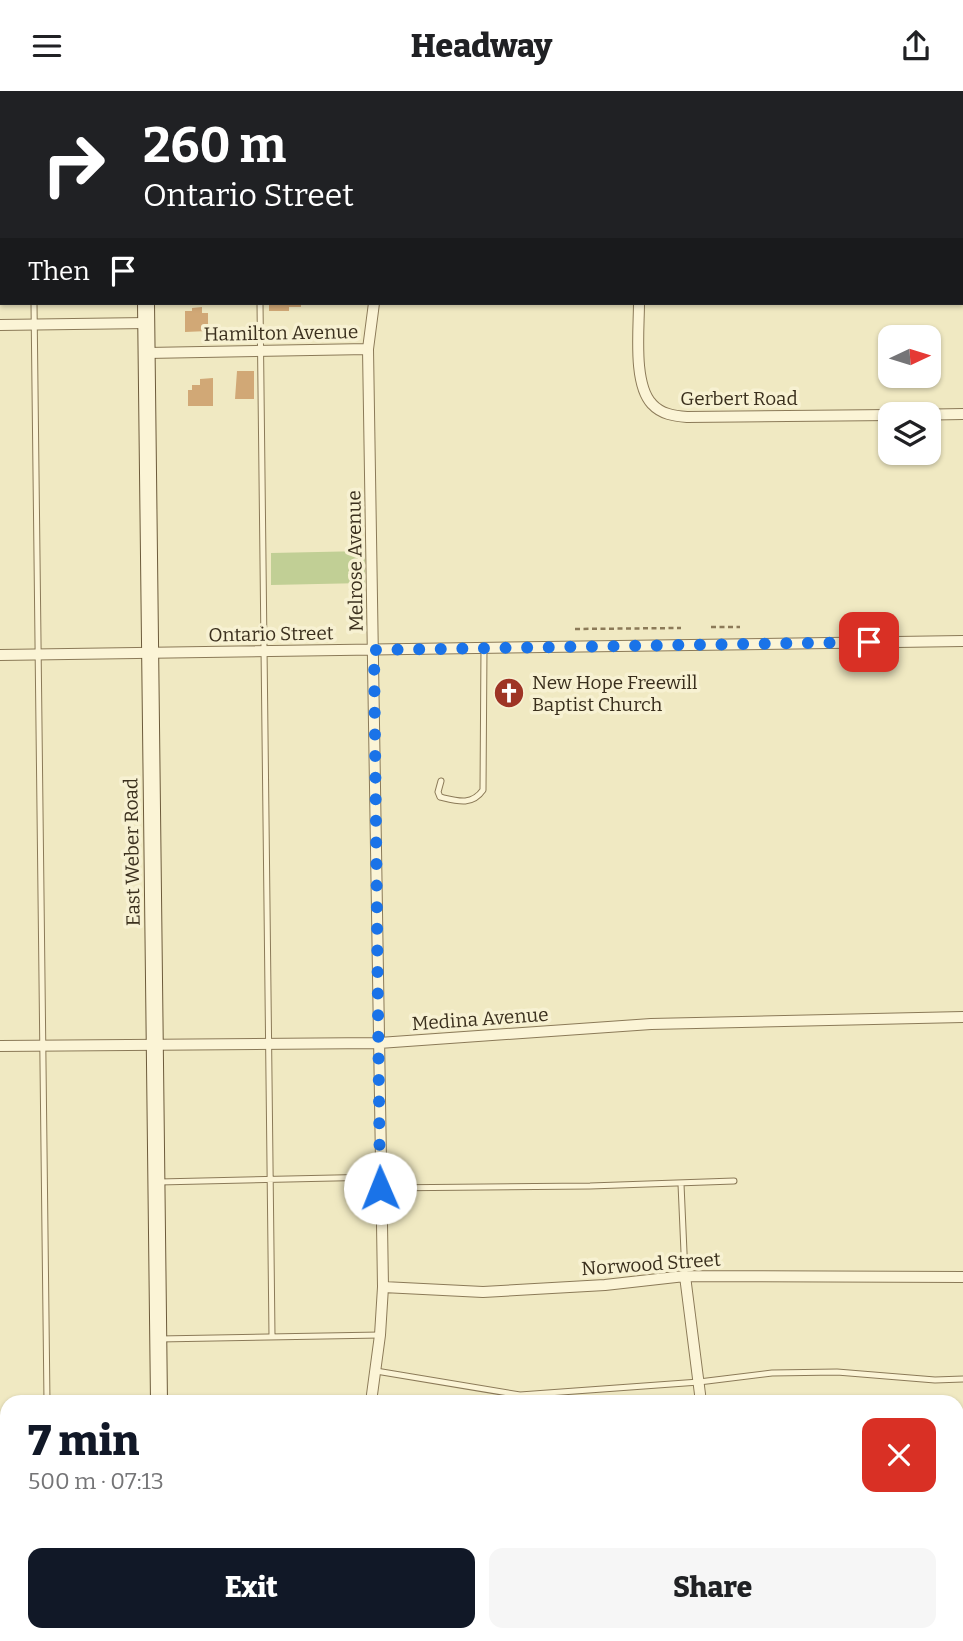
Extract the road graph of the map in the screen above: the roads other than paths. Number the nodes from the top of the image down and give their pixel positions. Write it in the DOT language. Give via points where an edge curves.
graph roads {
  1 [pos="34,305"];
  2 [pos="146,305"];
  3 [pos="260,305"];
  4 [pos="374,305"];
  5 [pos="639,305"];
  6 [pos="147,323"];
  7 [pos="0,325"];
  8 [pos="34,325"];
  9 [pos="368,349"];
  10 [pos="260,351"];
  11 [pos="147,353"];
  12 [pos="941,414"];
  13 [pos="963,414"];
  14 [pos="878,415"];
  15 [pos="963,641"];
  16 [pos="484,649"];
  17 [pos="374,650"];
  18 [pos="264,652"];
  19 [pos="151,654"];
  20 [pos="0,655"];
  21 [pos="38,655"];
  22 [pos="441,781"];
  23 [pos="963,1017"];
  24 [pos="379,1043"];
  25 [pos="43,1045"];
  26 [pos="155,1045"];
  27 [pos="269,1045"];
  28 [pos="0,1046"];
  29 [pos="270,1179"];
  30 [pos="734,1181"];
  31 [pos="157,1182"];
  32 [pos="380,1182"];
  33 [pos="681,1184"];
  34 [pos="685,1276"];
  35 [pos="963,1277"];
  36 [pos="383,1287"];
  37 [pos="380,1335"];
  38 [pos="272,1336"];
  39 [pos="158,1339"];
  40 [pos="376,1371"];
  41 [pos="963,1379"];
  42 [pos="699,1382"];
  43 [pos="47,1395"];
  44 [pos="159,1395"];
  45 [pos="372,1395"];
  46 [pos="700,1395"];
  1 -- 8 [label="lane"];
  2 -- 6 [label="street, East Weber Road"];
  3 -- 10 [label="lane"];
  4 -- 9 [label="street, Hamilton Avenue"];
  5 -- 14 [label="street, Gerbert Road" via="642,389 652,405 668,415"];
  6 -- 8 [label="street"];
  6 -- 11 [label="street, East Weber Road"];
  7 -- 8 [label="street"];
  8 -- 21 [label="lane"];
  9 -- 10 [label="street, Hamilton Avenue"];
  9 -- 17 [label="street, Melrose Avenue"];
  10 -- 11 [label="street, Hamilton Avenue"];
  10 -- 18 [label="lane"];
  11 -- 19 [label="street, East Weber Road"];
  12 -- 13 [label="street"];
  15 -- 16 [label="street, Ontario Street"];
  16 -- 17 [label="street, Ontario Street"];
  16 -- 22 [label="lane" via="483,790 470,801 457,801 440,797"];
  17 -- 18 [label="street, Ontario Street"];
  17 -- 24 [label="street, Melrose Avenue"];
  18 -- 19 [label="street, Ontario Street"];
  18 -- 27 [label="lane"];
  19 -- 21 [label="street, Ontario Street"];
  19 -- 26 [label="street, East Weber Road"];
  20 -- 21 [label="street, Ontario Street"];
  21 -- 25 [label="lane"];
  23 -- 24 [label="street, Medina Avenue" via="651,1024"];
  24 -- 27 [label="street, Medina Avenue"];
  24 -- 32 [label="street, Melrose Avenue"];
  25 -- 26 [label="street, Medina Avenue"];
  25 -- 28 [label="street, Medina Avenue"];
  25 -- 43 [label="lane"];
  26 -- 27 [label="street, Medina Avenue"];
  26 -- 31 [label="street, East Weber Road"];
  27 -- 29 [label="lane"];
  29 -- 31 [label="lane"];
  29 -- 32 [label="lane"];
  29 -- 38 [label="lane"];
  30 -- 33 [label="lane"];
  31 -- 39 [label="street, East Weber Road"];
  32 -- 33 [label="lane"];
  32 -- 36 [label="street, Melrose Avenue"];
  33 -- 34 [label="lane"];
  34 -- 35 [label="street, Norwood Street"];
  34 -- 36 [label="street, Norwood Street" via="483,1292"];
  34 -- 42 [label="street"];
  36 -- 37 [label="street, Melrose Avenue"];
  37 -- 38 [label="lane"];
  37 -- 40 [label="street, Melrose Avenue"];
  38 -- 39 [label="lane"];
  39 -- 44 [label="street, East Weber Road"];
  40 -- 42 [label="lane" via="520,1395"];
  40 -- 45 [label="street, Melrose Avenue"];
  41 -- 42 [label="lane" via="809,1372"];
  42 -- 46 [label="street"];
}
